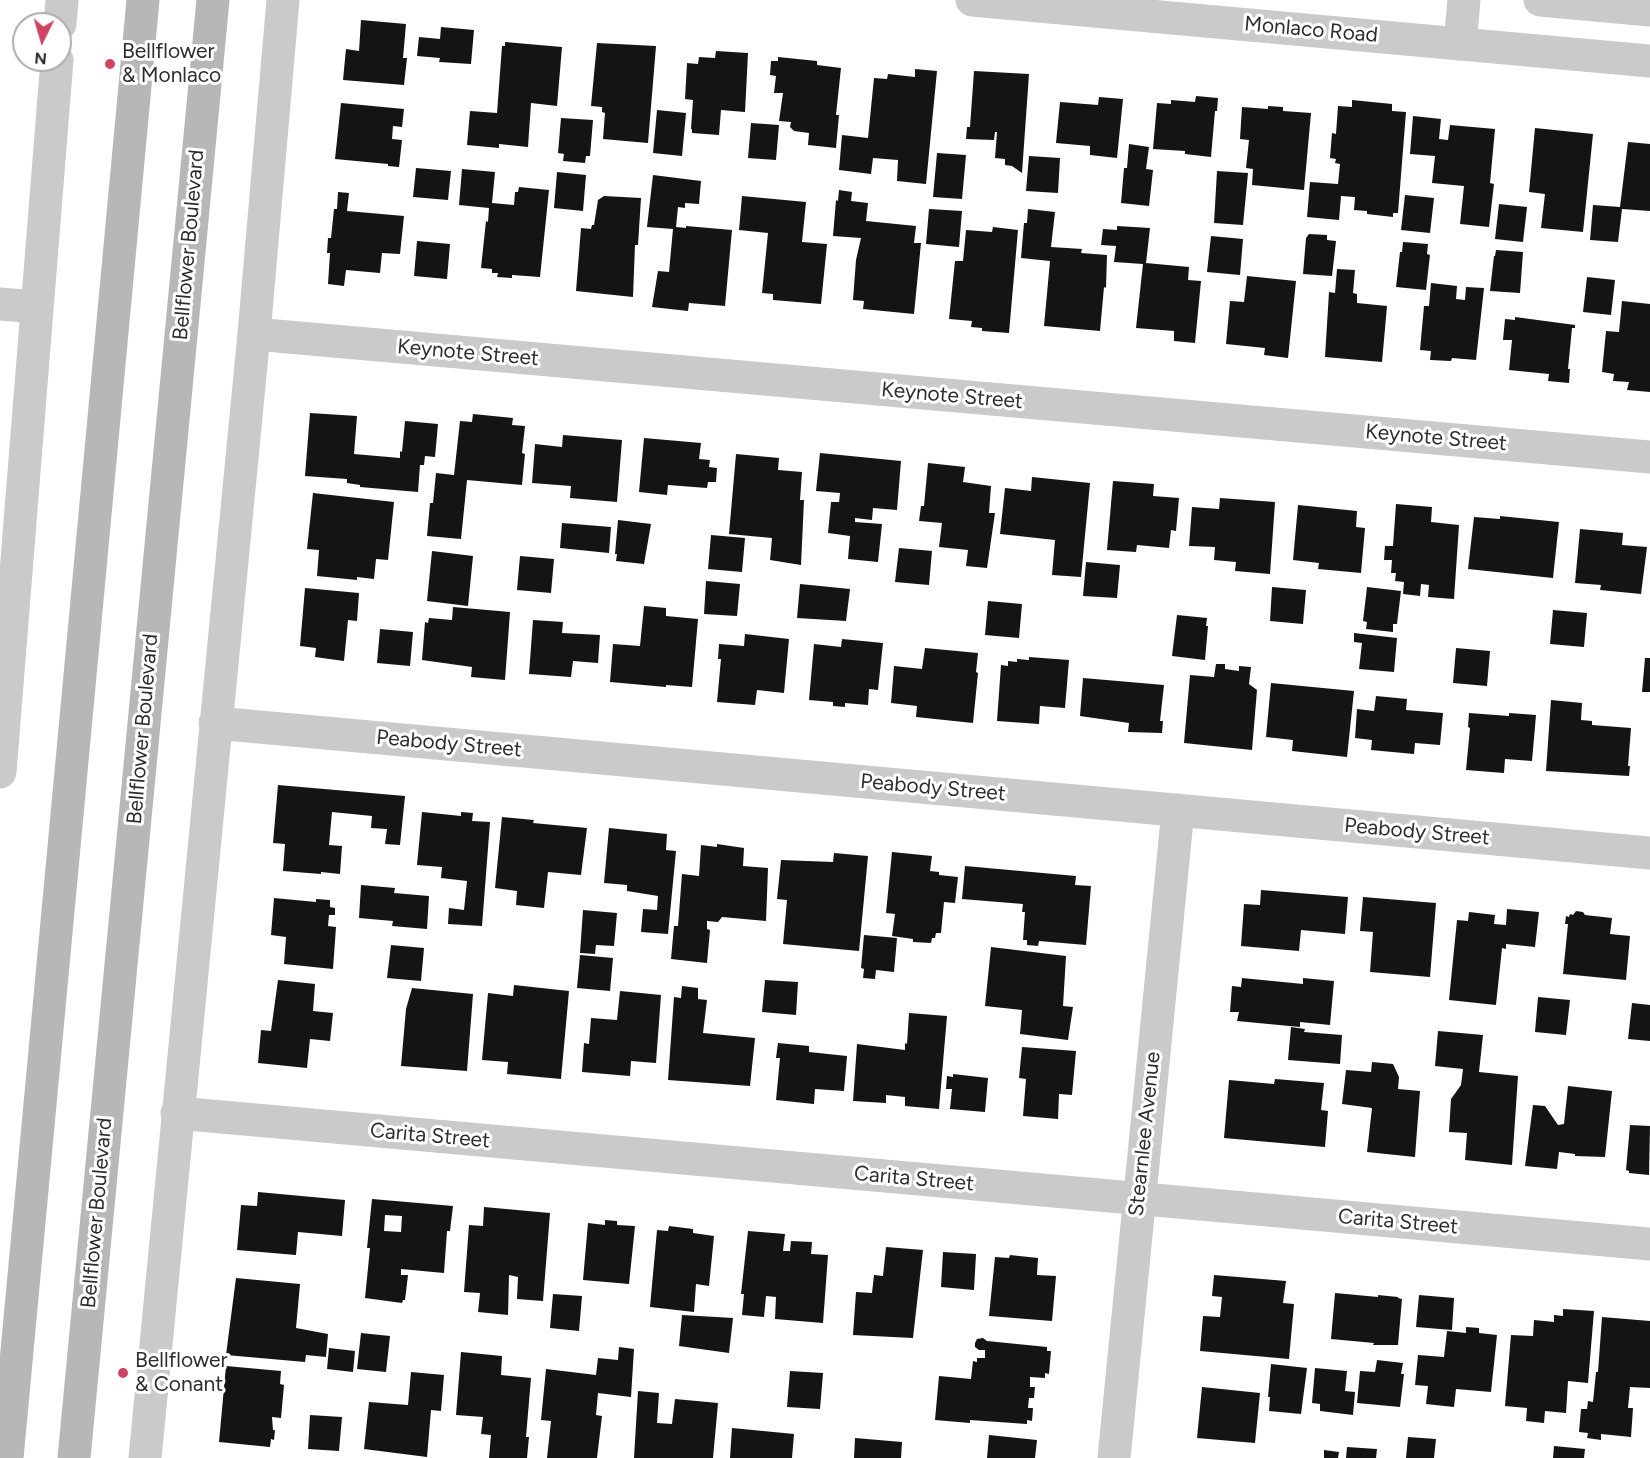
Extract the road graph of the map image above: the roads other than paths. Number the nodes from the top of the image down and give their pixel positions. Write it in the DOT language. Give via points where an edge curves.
graph roads {
  1 [pos="143,0"];
  2 [pos="213,0"];
  3 [pos="283,0"];
  4 [pos="972,0"];
  5 [pos="1464,0"];
  6 [pos="1539,0"];
  7 [pos="1066,4"];
  8 [pos="1650,10"];
  9 [pos="1460,44"];
  10 [pos="1650,61"];
  11 [pos="56,72"];
  12 [pos="0,304"];
  13 [pos="36,307"];
  14 [pos="254,334"];
  15 [pos="1650,457"];
  16 [pos="3,698"];
  17 [pos="215,723"];
  18 [pos="0,772"];
  19 [pos="1178,810"];
  20 [pos="1650,854"];
  21 [pos="177,1113"];
  22 [pos="1139,1199"];
  23 [pos="1650,1244"];
  24 [pos="7,1458"];
  25 [pos="74,1458"];
  26 [pos="145,1458"];
  27 [pos="1114,1458"];
  1 -- 24 [label="main road"];
  2 -- 25 [label="main road, Bellflower Boulevard"];
  3 -- 14 [label="street"];
  4 -- 7 [label="street, Monlaco Road"];
  5 -- 9 [label="street"];
  6 -- 8 [label="street"];
  7 -- 9 [label="street, Monlaco Road"];
  9 -- 10 [label="street, Monlaco Road"];
  11 -- 13 [label="street"];
  12 -- 13 [label="street"];
  13 -- 16 [label="street"];
  14 -- 15 [label="street, Keynote Street"];
  14 -- 17 [label="street"];
  16 -- 18 [label="street"];
  17 -- 19 [label="street, Peabody Street"];
  17 -- 21 [label="street"];
  19 -- 20 [label="street, Peabody Street"];
  19 -- 22 [label="street, Stearnlee Avenue"];
  21 -- 22 [label="street, Carita Street"];
  21 -- 26 [label="street"];
  22 -- 23 [label="street, Carita Street"];
  22 -- 27 [label="street, Stearnlee Avenue"];
}
